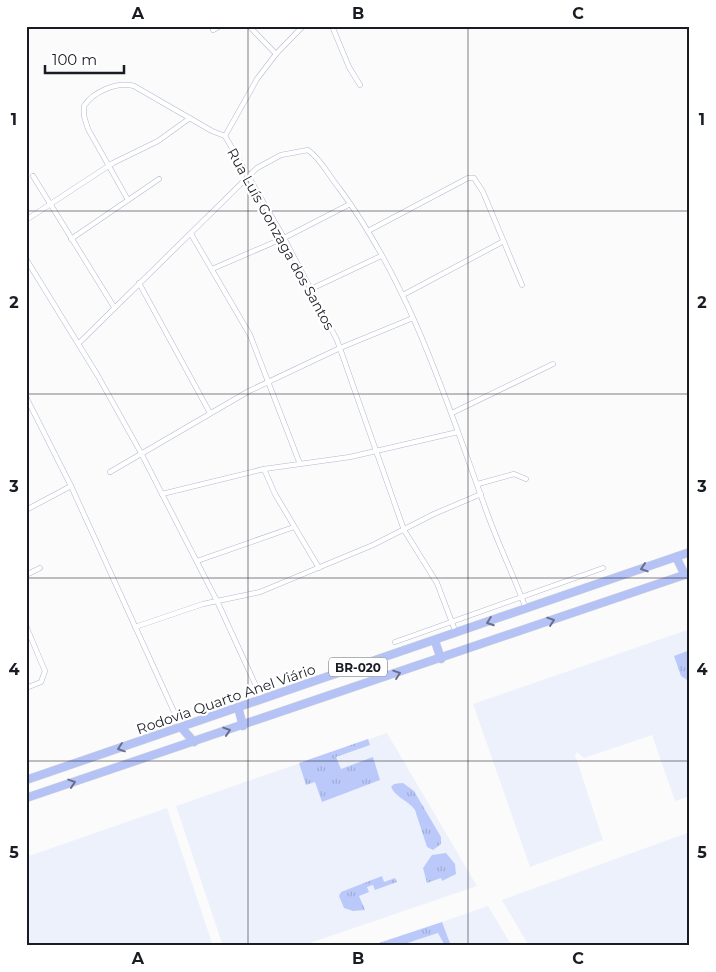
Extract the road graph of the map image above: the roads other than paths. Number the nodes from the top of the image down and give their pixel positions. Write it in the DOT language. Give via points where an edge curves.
graph roads {
  1 [pos="220,26"];
  2 [pos="249,26"];
  3 [pos="303,26"];
  4 [pos="332,26"];
  5 [pos="213,30"];
  6 [pos="276,54"];
  7 [pos="360,85"];
  8 [pos="190,118"];
  9 [pos="225,136"];
  10 [pos="108,166"];
  11 [pos="33,176"];
  12 [pos="248,177"];
  13 [pos="159,179"];
  14 [pos="128,200"];
  15 [pos="350,204"];
  16 [pos="51,205"];
  17 [pos="26,220"];
  18 [pos="368,231"];
  19 [pos="191,234"];
  20 [pos="71,238"];
  21 [pos="284,238"];
  22 [pos="502,242"];
  23 [pos="381,256"];
  24 [pos="26,259"];
  25 [pos="212,268"];
  26 [pos="139,283"];
  27 [pos="522,285"];
  28 [pos="310,289"];
  29 [pos="403,295"];
  30 [pos="114,306"];
  31 [pos="414,318"];
  32 [pos="79,343"];
  33 [pos="340,348"];
  34 [pos="553,364"];
  35 [pos="269,381"];
  36 [pos="26,397"];
  37 [pos="28,404"];
  38 [pos="210,413"];
  39 [pos="452,413"];
  40 [pos="458,432"];
  41 [pos="377,452"];
  42 [pos="141,453"];
  43 [pos="300,464"];
  44 [pos="264,469"];
  45 [pos="110,472"];
  46 [pos="526,479"];
  47 [pos="478,484"];
  48 [pos="71,486"];
  49 [pos="162,494"];
  50 [pos="481,494"];
  51 [pos="26,510"];
  52 [pos="294,527"];
  53 [pos="404,530"];
  54 [pos="690,552"];
  55 [pos="676,557"];
  56 [pos="197,561"];
  57 [pos="40,568"];
  58 [pos="319,568"];
  59 [pos="603,568"];
  60 [pos="26,574"];
  61 [pos="687,574"];
  62 [pos="522,597"];
  63 [pos="217,601"];
  64 [pos="526,609"];
  65 [pos="453,622"];
  66 [pos="26,626"];
  67 [pos="135,627"];
  68 [pos="457,634"];
  69 [pos="435,641"];
  70 [pos="395,642"];
  71 [pos="442,659"];
  72 [pos="26,688"];
  73 [pos="262,699"];
  74 [pos="238,707"];
  75 [pos="244,726"];
  76 [pos="181,727"];
  77 [pos="194,742"];
  78 [pos="26,780"];
  79 [pos="26,798"];
  1 -- 5 [label="street"];
  2 -- 6 [label="street"];
  3 -- 6 [label="street, Rua Luís Gonzaga dos Santos"];
  4 -- 7 [label="street"];
  6 -- 9 [label="street, Rua Luís Gonzaga dos Santos" via="247,95"];
  8 -- 9 [label="street"];
  8 -- 10 [label="street" via="158,141"];
  8 -- 10 [label="street" via="128,84 98,93 84,106 84,116"];
  9 -- 12 [label="street, Rua Luís Gonzaga dos Santos"];
  10 -- 14 [label="street"];
  10 -- 16 [label="street"];
  11 -- 16 [label="street"];
  12 -- 15 [label="street" via="265,162 287,153 308,150"];
  12 -- 19 [label="street"];
  12 -- 21 [label="street, Rua Luís Gonzaga dos Santos"];
  13 -- 14 [label="street"];
  14 -- 20 [label="street"];
  15 -- 18 [label="street"];
  15 -- 21 [label="street"];
  16 -- 17 [label="street"];
  16 -- 20 [label="street"];
  18 -- 22 [label="street" via="471,177 481,186"];
  18 -- 23 [label="street"];
  19 -- 25 [label="street"];
  19 -- 26 [label="street"];
  20 -- 30 [label="street"];
  21 -- 25 [label="street"];
  21 -- 28 [label="street, Rua Luís Gonzaga dos Santos"];
  22 -- 27 [label="street"];
  22 -- 29 [label="street"];
  23 -- 28 [label="street"];
  23 -- 29 [label="street"];
  24 -- 32 [label="street"];
  25 -- 35 [label="street" via="250,335"];
  26 -- 30 [label="street"];
  26 -- 38 [label="street"];
  28 -- 33 [label="street, Rua Luís Gonzaga dos Santos"];
  29 -- 31 [label="street"];
  30 -- 32 [label="street"];
  31 -- 33 [label="street"];
  31 -- 39 [label="street"];
  32 -- 42 [label="street"];
  33 -- 35 [label="street"];
  33 -- 41 [label="street, Rua Luís Gonzaga dos Santos"];
  34 -- 39 [label="street"];
  35 -- 38 [label="street"];
  35 -- 43 [label="street"];
  36 -- 37 [label="street"];
  37 -- 48 [label="street"];
  38 -- 42 [label="street"];
  39 -- 40 [label="street"];
  40 -- 41 [label="street"];
  40 -- 47 [label="street"];
  41 -- 43 [label="street"];
  41 -- 53 [label="street, Rua Luís Gonzaga dos Santos"];
  42 -- 45 [label="street"];
  42 -- 49 [label="street"];
  43 -- 44 [label="street"];
  44 -- 49 [label="street"];
  44 -- 52 [label="street"];
  46 -- 47 [label="street" via="514,474"];
  47 -- 50 [label="street"];
  48 -- 51 [label="street"];
  48 -- 67 [label="street"];
  49 -- 56 [label="street"];
  50 -- 53 [label="street"];
  50 -- 62 [label="street"];
  52 -- 56 [label="street"];
  52 -- 58 [label="street"];
  53 -- 58 [label="street"];
  53 -- 65 [label="street, Rua Luís Gonzaga dos Santos" via="437,583"];
  54 -- 55 [label="highway, Rodovia Quarto Anel Viário / BR-020"];
  55 -- 61 [label="highway"];
  55 -- 64 [label="highway, Rodovia Quarto Anel Viário / BR-020, one-way"];
  56 -- 63 [label="street"];
  57 -- 60 [label="street"];
  58 -- 63 [label="street" via="260,592"];
  59 -- 62 [label="street"];
  71 -- 61 [label="highway, BR-020, one-way"];
  62 -- 64 [label="street"];
  62 -- 65 [label="street"];
  63 -- 67 [label="street"];
  63 -- 73 [label="street"];
  64 -- 68 [label="highway, Rodovia Quarto Anel Viário / BR-020, one-way"];
  65 -- 68 [label="street, Rua Luís Gonzaga dos Santos"];
  65 -- 70 [label="street"];
  66 -- 72 [label="street" via="45,671 41,682"];
  67 -- 76 [label="street"];
  68 -- 69 [label="highway, Rodovia Quarto Anel Viário / BR-020"];
  69 -- 71 [label="highway"];
  69 -- 73 [label="highway, Rodovia Quarto Anel Viário / BR-020"];
  75 -- 71 [label="highway, BR-020, one-way"];
  73 -- 74 [label="highway, Rodovia Quarto Anel Viário / BR-020"];
  74 -- 75 [label="highway"];
  74 -- 76 [label="highway, Rodovia Quarto Anel Viário / BR-020"];
  77 -- 75 [label="highway, BR-020, one-way"];
  76 -- 77 [label="highway"];
  76 -- 78 [label="highway, Rodovia Quarto Anel Viário / BR-020, one-way"];
  79 -- 77 [label="highway, BR-020, one-way"];
}
